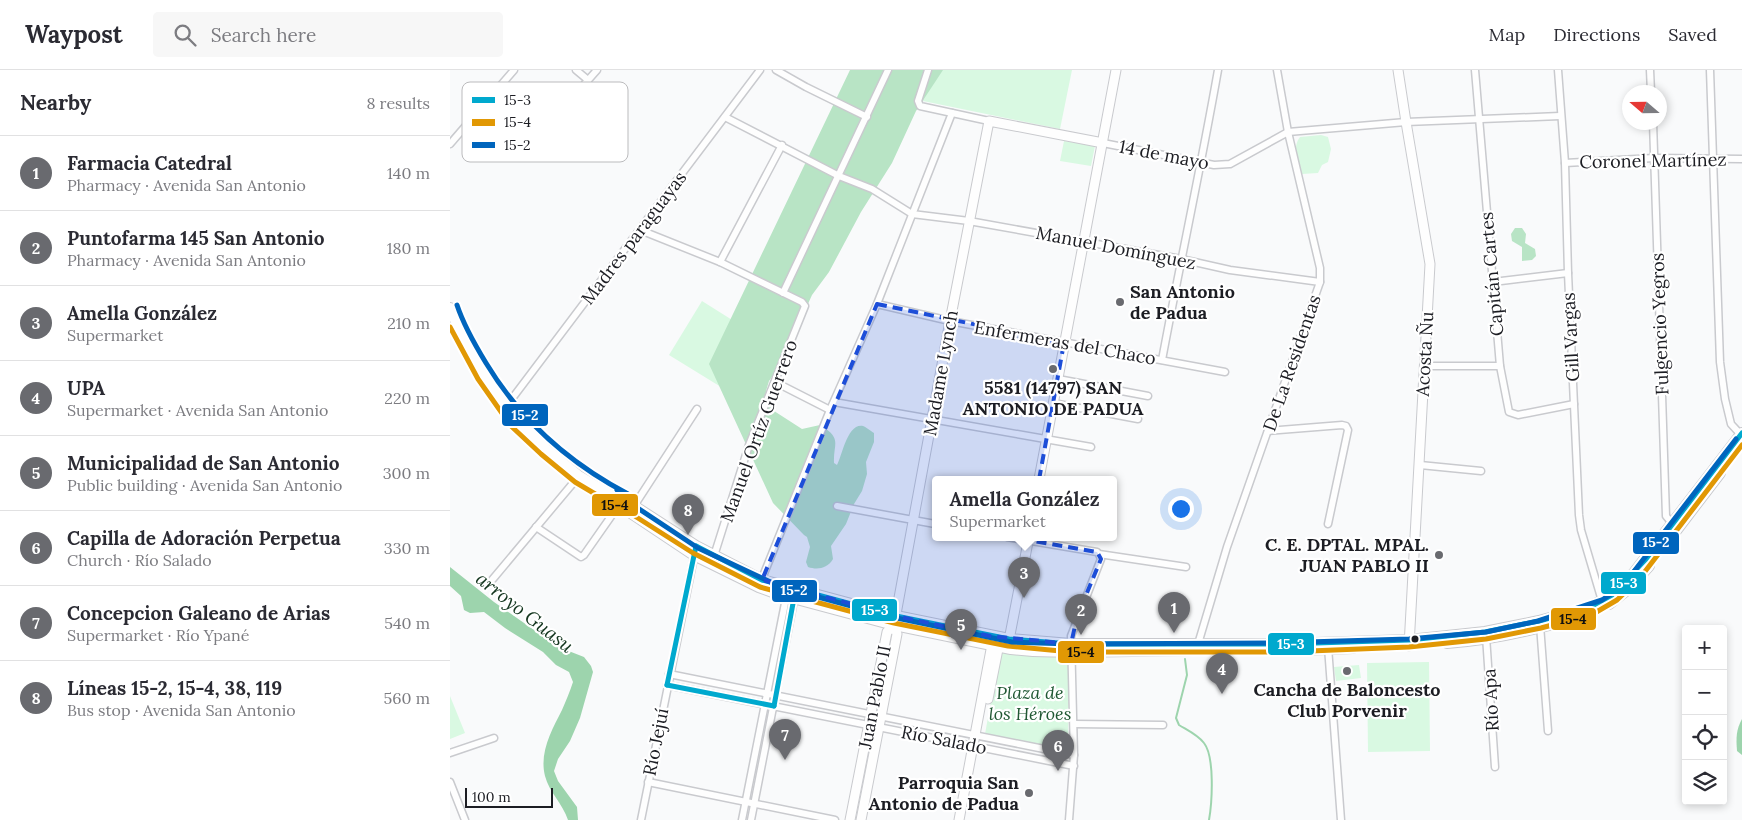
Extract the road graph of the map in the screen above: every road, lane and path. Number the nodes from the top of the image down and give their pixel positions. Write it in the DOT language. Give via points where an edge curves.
graph roads {
  1 [pos="514,70"];
  2 [pos="576,70"];
  3 [pos="597,70"];
  4 [pos="760,70"];
  5 [pos="776,70"];
  6 [pos="888,70"];
  7 [pos="928,70"];
  8 [pos="1116,70"];
  9 [pos="1218,70"];
  10 [pos="1277,70"];
  11 [pos="1398,70"];
  12 [pos="1475,70"];
  13 [pos="1558,70"];
  14 [pos="1650,70"];
  15 [pos="1710,70"];
  16 [pos="588,80"];
  17 [pos="504,82"];
  18 [pos="1651,85"];
  19 [pos="952,113"];
  20 [pos="1560,116"];
  21 [pos="725,117"];
  22 [pos="867,117"];
  23 [pos="1480,120"];
  24 [pos="990,121"];
  25 [pos="1406,122"];
  26 [pos="462,130"];
  27 [pos="1652,130"];
  28 [pos="1288,132"];
  29 [pos="1103,143"];
  30 [pos="450,144"];
  31 [pos="782,145"];
  32 [pos="1654,158"];
  33 [pos="1713,159"];
  34 [pos="1742,159"];
  35 [pos="1202,163"];
  36 [pos="1565,163"];
  37 [pos="839,176"];
  38 [pos="912,214"];
  39 [pos="969,221"];
  40 [pos="640,230"];
  41 [pos="1083,241"];
  42 [pos="1181,259"];
  43 [pos="720,262"];
  44 [pos="1568,273"];
  45 [pos="1320,282"];
  46 [pos="1493,282"];
  47 [pos="783,293"];
  48 [pos="877,304"];
  49 [pos="450,308"];
  50 [pos="950,321"];
  51 [pos="1064,344"];
  52 [pos="1162,360"];
  53 [pos="1424,366"];
  54 [pos="1500,366"];
  55 [pos="1224,372"];
  56 [pos="1058,379"];
  57 [pos="775,382"];
  58 [pos="1148,396"];
  59 [pos="834,402"];
  60 [pos="504,403"];
  61 [pos="1053,403"];
  62 [pos="1574,404"];
  63 [pos="697,409"];
  64 [pos="830,410"];
  65 [pos="1138,419"];
  66 [pos="933,420"];
  67 [pos="1268,431"];
  68 [pos="1742,437"];
  69 [pos="1047,440"];
  70 [pos="1091,447"];
  71 [pos="1420,465"];
  72 [pos="1481,471"];
  73 [pos="579,476"];
  74 [pos="1040,476"];
  75 [pos="611,495"];
  76 [pos="619,505"];
  77 [pos="634,506"];
  78 [pos="838,506"];
  79 [pos="914,520"];
  80 [pos="932,523"];
  81 [pos="1328,524"];
  82 [pos="536,527"];
  83 [pos="1674,527"];
  84 [pos="1027,541"];
  85 [pos="1039,541"];
  86 [pos="695,551"];
  87 [pos="1099,554"];
  88 [pos="714,556"];
  89 [pos="1186,567"];
  90 [pos="492,580"];
  91 [pos="761,583"];
  92 [pos="791,593"];
  93 [pos="1602,601"];
  94 [pos="895,620"];
  95 [pos="1540,625"];
  96 [pos="1486,636"];
  97 [pos="1000,642"];
  98 [pos="1409,643"];
  99 [pos="1327,645"];
  100 [pos="1198,647"];
  101 [pos="1071,648"];
  102 [pos="670,674"];
  103 [pos="667,685"];
  104 [pos="767,693"];
  105 [pos="776,695"];
  106 [pos="765,704"];
  107 [pos="774,706"];
  108 [pos="872,714"];
  109 [pos="882,716"];
  110 [pos="1074,724"];
  111 [pos="870,725"];
  112 [pos="1163,725"];
  113 [pos="880,727"];
  114 [pos="1548,731"];
  115 [pos="979,736"];
  116 [pos="494,738"];
  117 [pos="1020,744"];
  118 [pos="977,746"];
  119 [pos="450,754"];
  120 [pos="1016,754"];
  121 [pos="1074,755"];
  122 [pos="1074,766"];
  123 [pos="1495,767"];
  124 [pos="450,782"];
  125 [pos="648,782"];
  126 [pos="746,802"];
  127 [pos="754,803"];
  128 [pos="465,820"];
  129 [pos="641,820"];
  130 [pos="742,820"];
  131 [pos="751,820"];
  132 [pos="835,820"];
  133 [pos="850,820"];
  134 [pos="861,820"];
  135 [pos="959,820"];
  136 [pos="965,820"];
  137 [pos="1069,820"];
  138 [pos="1341,820"];
  1 -- 17 [label="street"];
  2 -- 16 [label="street"];
  3 -- 16 [label="street"];
  4 -- 21 [label="street, Madres paraguayas"];
  5 -- 22 [label="street"];
  6 -- 22 [label="street"];
  7 -- 19 [label="street, 14 de mayo" via="919,104"];
  8 -- 29 [label="street"];
  9 -- 35 [label="street"];
  10 -- 28 [label="street, De La Residentas"];
  11 -- 25 [label="street, Acosta Ñu"];
  12 -- 23 [label="street, Capitán Cartes"];
  13 -- 20 [label="street, Gill Vargas"];
  14 -- 18 [label="street"];
  15 -- 33 [label="street"];
  19 -- 24 [label="street, 14 de mayo"];
  19 -- 38 [label="street"];
  20 -- 23 [label="street, 14 de mayo"];
  20 -- 36 [label="street, Gill Vargas"];
  21 -- 31 [label="street"];
  21 -- 40 [label="street, Madres paraguayas"];
  22 -- 37 [label="street"];
  23 -- 25 [label="street, 14 de mayo"];
  23 -- 46 [label="street, Capitán Cartes"];
  24 -- 29 [label="street, 14 de mayo"];
  24 -- 39 [label="street, Madame Lynch"];
  25 -- 28 [label="street, 14 de mayo"];
  25 -- 53 [label="street, Acosta Ñu" via="1430,264"];
  26 -- 30 [label="street"];
  27 -- 32 [label="street, Fulgencio Yegros"];
  28 -- 35 [label="street, 14 de mayo" via="1230,164"];
  28 -- 45 [label="street, De La Residentas" via="1320,268"];
  29 -- 35 [label="street, 14 de mayo"];
  29 -- 41 [label="street"];
  31 -- 37 [label="street"];
  31 -- 43 [label="street"];
  32 -- 33 [label="street, Coronel Martínez"];
  32 -- 36 [label="street, Coronel Martínez"];
  32 -- 83 [label="street, Fulgencio Yegros" via="1666,516"];
  33 -- 34 [label="street, Coronel Martínez"];
  33 -- 68 [label="street" via="1720,362 1731,424"];
  35 -- 42 [label="street"];
  36 -- 44 [label="street, Gill Vargas"];
  37 -- 38 [label="street" via="887,198"];
  37 -- 47 [label="street"];
  38 -- 39 [label="street, Manuel Domínguez"];
  38 -- 48 [label="street"];
  39 -- 41 [label="street, Manuel Domínguez"];
  39 -- 50 [label="street, Madame Lynch"];
  40 -- 43 [label="street"];
  40 -- 60 [label="street, Madres paraguayas" via="514,396"];
  41 -- 42 [label="street, Manuel Domínguez"];
  41 -- 51 [label="street"];
  42 -- 45 [label="street, Manuel Domínguez"];
  42 -- 52 [label="street"];
  43 -- 47 [label="street"];
  44 -- 46 [label="street"];
  44 -- 62 [label="street, Gill Vargas"];
  45 -- 67 [label="street, De La Residentas"];
  46 -- 54 [label="street, Capitán Cartes"];
  47 -- 57 [label="street, Manuel Ortíz Guerrero" via="805,306"];
  48 -- 50 [label="street, Enfermeras del Chaco"];
  48 -- 59 [label="street"];
  49 -- 60 [label="main road" via="484,375"];
  50 -- 51 [label="street, Enfermeras del Chaco"];
  50 -- 66 [label="street, Madame Lynch"];
  51 -- 52 [label="street, Enfermeras del Chaco"];
  51 -- 56 [label="street"];
  52 -- 55 [label="street, Enfermeras del Chaco"];
  53 -- 54 [label="street"];
  53 -- 71 [label="street, Acosta Ñu"];
  54 -- 62 [label="street, Capitán Cartes" via="1505,397 1513,415"];
  56 -- 58 [label="street"];
  56 -- 61 [label="street"];
  57 -- 64 [label="street"];
  57 -- 88 [label="street, Manuel Ortíz Guerrero" via="749,445"];
  59 -- 64 [label="street"];
  59 -- 66 [label="street"];
  60 -- 73 [label="main road" via="517,421"];
  61 -- 65 [label="street"];
  61 -- 69 [label="street"];
  62 -- 93 [label="street, Gill Vargas" via="1579,516"];
  63 -- 77 [label="street"];
  64 -- 91 [label="street"];
  66 -- 69 [label="street"];
  66 -- 79 [label="street, Madame Lynch"];
  67 -- 81 [label="street" via="1346,426 1348,430"];
  67 -- 100 [label="street, De La Residentas" via="1227,547"];
  68 -- 83 [label="main road"];
  69 -- 70 [label="street"];
  69 -- 74 [label="street"];
  71 -- 72 [label="street"];
  71 -- 98 [label="street, Acosta Ñu"];
  73 -- 75 [label="main road"];
  73 -- 82 [label="street"];
  75 -- 76 [label="main road"];
  75 -- 77 [label="main road"];
  76 -- 82 [label="street" via="581,557"];
  76 -- 86 [label="main road"];
  77 -- 86 [label="main road"];
  78 -- 79 [label="street"];
  79 -- 80 [label="street"];
  79 -- 94 [label="street, Madame Lynch"];
  82 -- 90 [label="street"];
  83 -- 93 [label="main road" via="1634,573"];
  83 -- 95 [label="main road" via="1638,579 1616,600 1593,612"];
  84 -- 97 [label="street"];
  85 -- 87 [label="street"];
  86 -- 88 [label="main road"];
  86 -- 91 [label="main road"];
  86 -- 102 [label="street, Río Jejuí"];
  87 -- 89 [label="street"];
  87 -- 101 [label="street" via="1101,559 1071,636"];
  88 -- 91 [label="main road"];
  91 -- 92 [label="main road"];
  92 -- 94 [label="main road"];
  92 -- 104 [label="street"];
  92 -- 105 [label="street"];
  93 -- 95 [label="main road"];
  94 -- 97 [label="main road"];
  94 -- 108 [label="street, Juan Pablo II" via="887,632"];
  94 -- 109 [label="street, Juan Pablo II" via="897,634"];
  95 -- 96 [label="main road"];
  95 -- 114 [label="street"];
  96 -- 98 [label="main road"];
  96 -- 123 [label="street, Río Apa"];
  97 -- 101 [label="main road"];
  97 -- 115 [label="street"];
  98 -- 99 [label="main road"];
  99 -- 100 [label="main road"];
  99 -- 138 [label="street"];
  100 -- 101 [label="main road"];
  101 -- 110 [label="street"];
  102 -- 103 [label="street, Río Jejuí"];
  102 -- 104 [label="street, Río Salado"];
  103 -- 106 [label="street, Río Salado"];
  103 -- 125 [label="street, Río Jejuí"];
  104 -- 105 [label="street, Río Salado"];
  104 -- 106 [label="street"];
  105 -- 107 [label="street"];
  105 -- 108 [label="street, Río Salado"];
  106 -- 107 [label="street, Río Salado"];
  106 -- 126 [label="street"];
  107 -- 111 [label="street, Río Salado"];
  107 -- 127 [label="street"];
  108 -- 109 [label="street, Río Salado"];
  108 -- 111 [label="street, Juan Pablo II"];
  109 -- 113 [label="street, Juan Pablo II"];
  109 -- 115 [label="street, Río Salado"];
  110 -- 112 [label="street"];
  110 -- 121 [label="street"];
  111 -- 113 [label="street, Río Salado"];
  111 -- 133 [label="street, Juan Pablo II"];
  113 -- 118 [label="street, Río Salado"];
  113 -- 134 [label="street, Juan Pablo II"];
  115 -- 117 [label="street, Río Salado"];
  115 -- 118 [label="street"];
  116 -- 119 [label="street"];
  117 -- 120 [label="street"];
  117 -- 121 [label="street, Río Salado"];
  118 -- 120 [label="street, Río Salado"];
  118 -- 135 [label="street"];
  118 -- 136 [label="street"];
  120 -- 122 [label="street, Río Salado"];
  121 -- 122 [label="street"];
  122 -- 137 [label="street"];
  124 -- 128 [label="street"];
  125 -- 126 [label="street"];
  125 -- 129 [label="street, Río Jejuí"];
  126 -- 127 [label="street"];
  126 -- 130 [label="street"];
  127 -- 131 [label="street"];
  127 -- 132 [label="street"];
}
